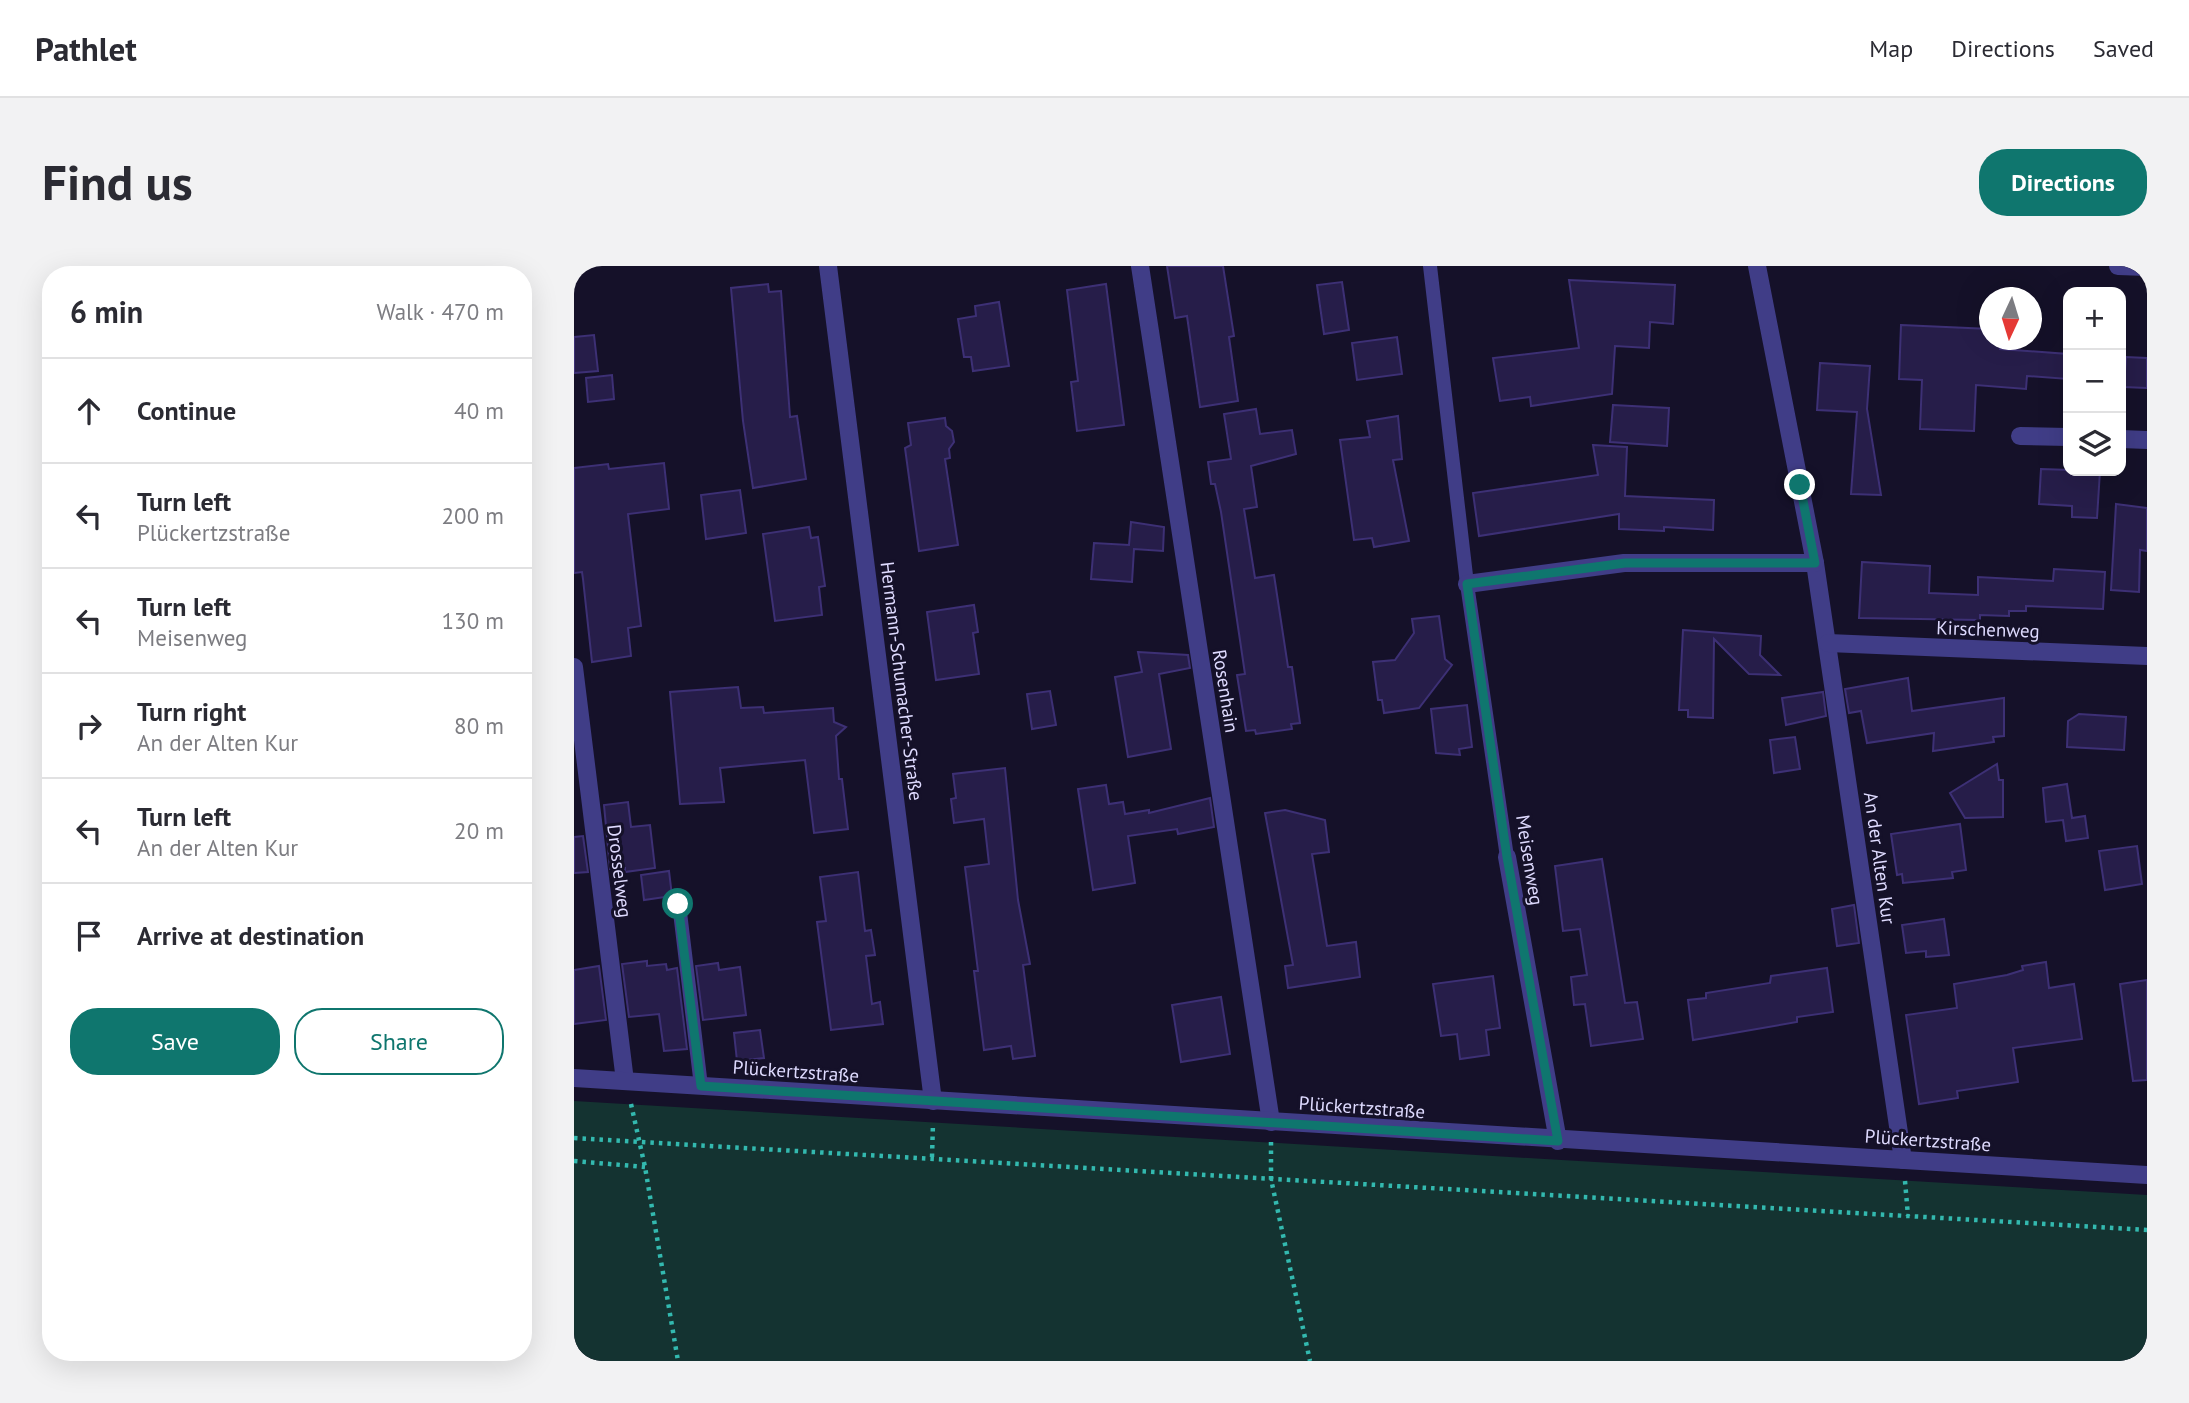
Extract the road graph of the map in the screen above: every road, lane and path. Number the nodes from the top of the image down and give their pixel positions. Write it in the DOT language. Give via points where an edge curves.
graph roads {
  1 [pos="828,266"];
  2 [pos="1140,266"];
  3 [pos="1430,266"];
  4 [pos="1757,266"];
  5 [pos="2118,266"];
  6 [pos="2147,267"];
  7 [pos="2020,436"];
  8 [pos="2063,438"];
  9 [pos="2126,439"];
  10 [pos="2147,440"];
  11 [pos="1815,563"];
  12 [pos="1467,584"];
  13 [pos="1828,643"];
  14 [pos="2147,656"];
  15 [pos="574,667"];
  16 [pos="1507,857"];
  17 [pos="678,904"];
  18 [pos="574,1078"];
  19 [pos="625,1081"];
  20 [pos="701,1086"];
  21 [pos="933,1101"];
  22 [pos="1271,1122"];
  23 [pos="574,1138"];
  24 [pos="639,1140"];
  25 [pos="1558,1141"];
  26 [pos="932,1157"];
  27 [pos="1903,1160"];
  28 [pos="574,1161"];
  29 [pos="645,1167"];
  30 [pos="2147,1175"];
  31 [pos="1271,1179"];
  32 [pos="1908,1216"];
  33 [pos="2147,1230"];
  34 [pos="678,1361"];
  35 [pos="1310,1361"];
  1 -- 21 [label="street, Hermann-Schumacher-Straße"];
  2 -- 22 [label="street, Rosenhain"];
  3 -- 12 [label="lane, Meisenweg"];
  4 -- 11 [label="street, An der Alten Kur"];
  5 -- 6 [label="street"];
  7 -- 8 [label="street"];
  9 -- 10 [label="street"];
  11 -- 12 [label="street" via="1625,563"];
  11 -- 13 [label="street, An der Alten Kur"];
  12 -- 16 [label="lane, Meisenweg"];
  13 -- 14 [label="street, Kirschenweg"];
  13 -- 27 [label="street, An der Alten Kur"];
  15 -- 19 [label="street, Drosselweg"];
  16 -- 25 [label="street, Meisenweg"];
  17 -- 20 [label="lane"];
  18 -- 19 [label="street, Plückertzstraße"];
  19 -- 20 [label="street, Plückertzstraße"];
  19 -- 24 [label="path"];
  20 -- 21 [label="street, Plückertzstraße"];
  21 -- 22 [label="street, Plückertzstraße"];
  21 -- 26 [label="path"];
  22 -- 25 [label="street, Plückertzstraße"];
  22 -- 31 [label="path"];
  23 -- 24 [label="path"];
  24 -- 26 [label="path"];
  24 -- 29 [label="path"];
  25 -- 27 [label="street, Plückertzstraße"];
  26 -- 31 [label="path"];
  27 -- 30 [label="street, Plückertzstraße"];
  27 -- 32 [label="path"];
  28 -- 29 [label="path"];
  29 -- 34 [label="path"];
  31 -- 32 [label="path"];
  31 -- 35 [label="path"];
  32 -- 33 [label="path"];
}
